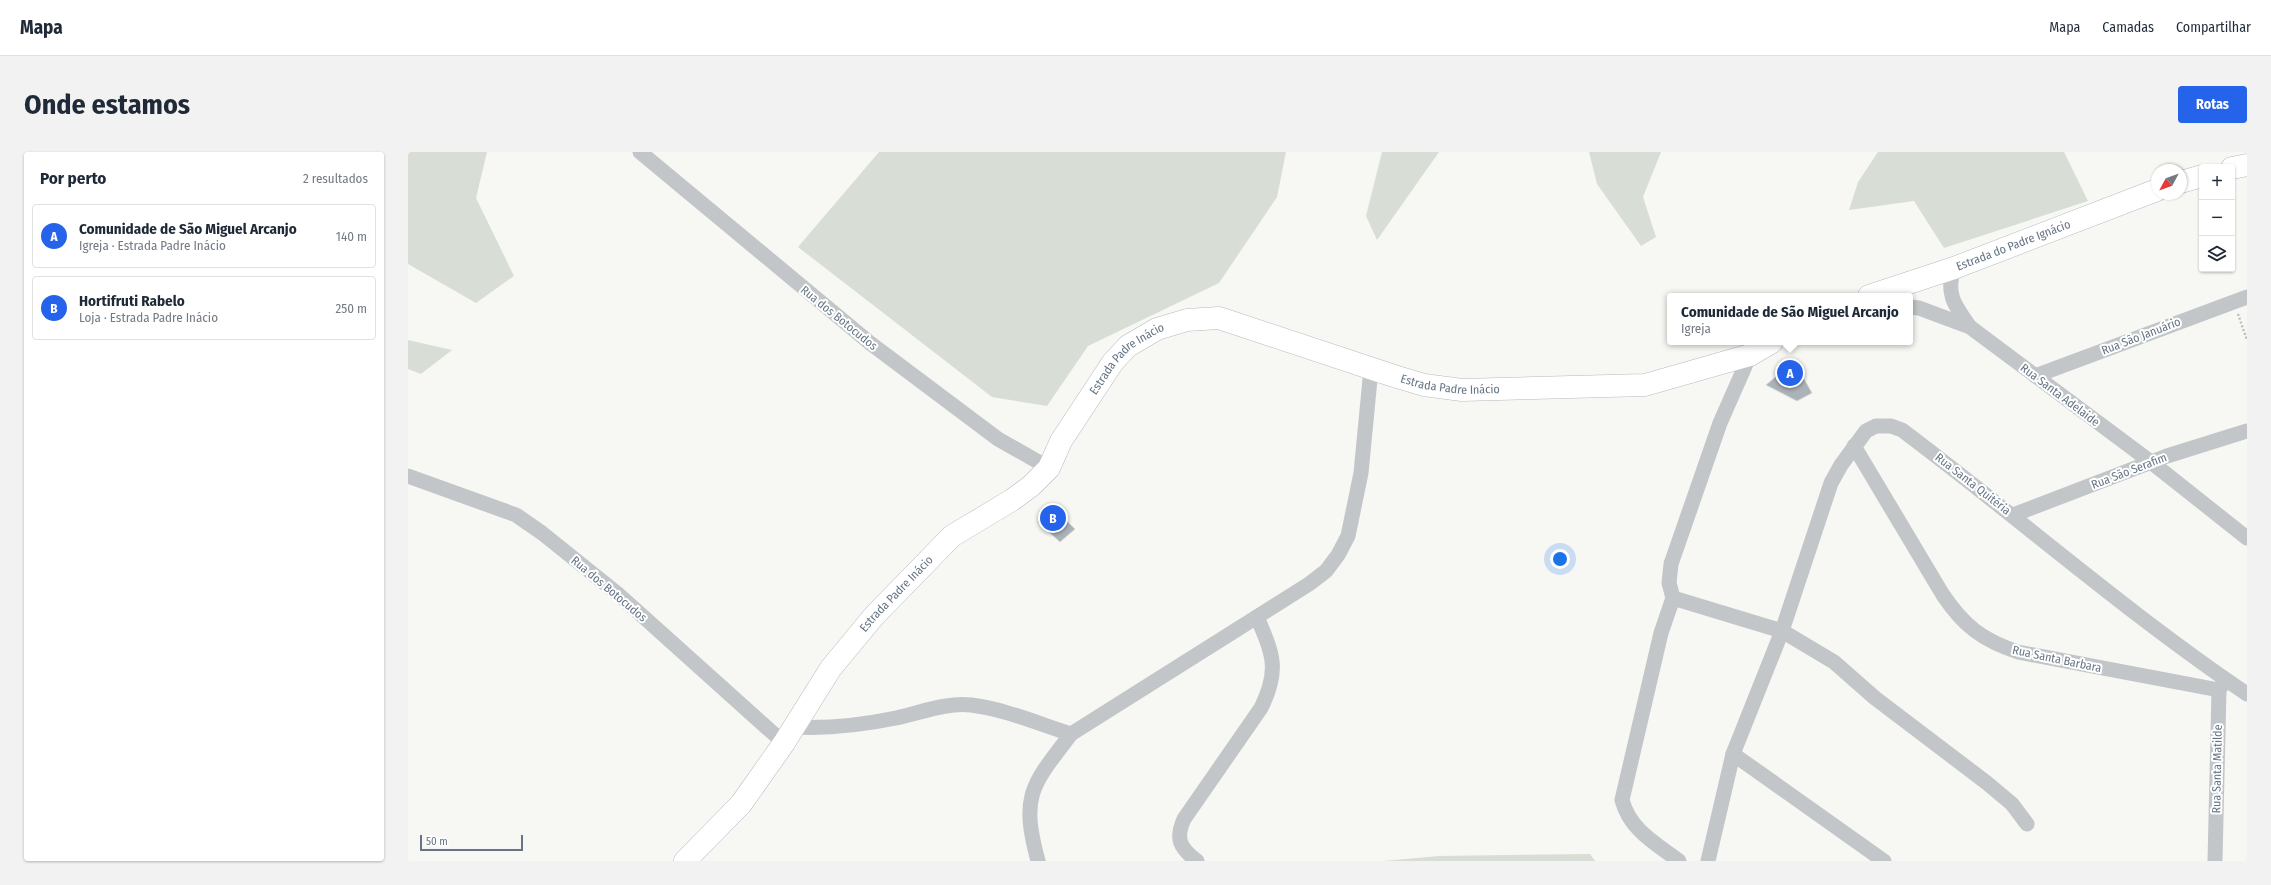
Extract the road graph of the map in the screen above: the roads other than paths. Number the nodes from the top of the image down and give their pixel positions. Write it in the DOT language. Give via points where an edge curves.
graph roads {
  1 [pos="640,152"];
  2 [pos="2247,165"];
  3 [pos="2235,167"];
  4 [pos="2199,177"];
  5 [pos="2187,180"];
  6 [pos="2151,192"];
  7 [pos="1954,268"];
  8 [pos="1878,293"];
  9 [pos="2240,299"];
  10 [pos="1913,307"];
  11 [pos="1970,327"];
  12 [pos="1767,345"];
  13 [pos="1750,355"];
  14 [pos="1371,369"];
  15 [pos="2035,376"];
  16 [pos="2247,431"];
  17 [pos="1854,446"];
  18 [pos="2151,462"];
  19 [pos="1049,468"];
  20 [pos="408,476"];
  21 [pos="2013,515"];
  22 [pos="2247,538"];
  23 [pos="1673,598"];
  24 [pos="1257,617"];
  25 [pos="1782,631"];
  26 [pos="2222,685"];
  27 [pos="2247,694"];
  28 [pos="1071,734"];
  29 [pos="789,735"];
  30 [pos="1733,754"];
  31 [pos="2027,824"];
  32 [pos="684,861"];
  33 [pos="1038,861"];
  34 [pos="1197,861"];
  35 [pos="1679,861"];
  36 [pos="1708,861"];
  37 [pos="1884,861"];
  38 [pos="2215,861"];
  1 -- 19 [label="street, Rua dos Botocudos" via="870,343 998,439"];
  2 -- 3 [label="street"];
  4 -- 5 [label="street"];
  6 -- 7 [label="street, Estrada do Padre Ignácio"];
  7 -- 8 [label="street, Estrada do Padre Ignácio"];
  7 -- 11 [label="street, Rua Santa Adelaide" via="1950,292 1953,302"];
  9 -- 15 [label="street, Rua São Januário"];
  10 -- 11 [label="street, Rua Santa Adelaide"];
  11 -- 15 [label="street, Rua Santa Adelaide"];
  12 -- 13 [label="street, Estrada Padre Inácio"];
  13 -- 14 [label="street, Estrada Padre Inácio" via="1645,385 1591,388 1462,390 1424,385"];
  13 -- 23 [label="street" via="1720,423 1671,564 1669,583"];
  14 -- 19 [label="street, Estrada Padre Inácio" via="1219,318 1187,320 1158,329 1128,346 1113,362 1061,442"];
  14 -- 24 [label="street" via="1361,473 1348,536 1326,571"];
  15 -- 18 [label="street, Rua Santa Adelaide"];
  16 -- 18 [label="street, Rua São Serafim"];
  17 -- 21 [label="street, Rua Santa Quitéria" via="1866,431 1876,426 1891,426 1902,430"];
  17 -- 25 [label="street, Rua Santa Quitéria" via="1831,483"];
  17 -- 26 [label="street, Rua Santa Barbara" via="1943,595 1954,611 1974,631 1988,640 2018,652"];
  18 -- 21 [label="street, Rua São Serafim"];
  18 -- 22 [label="street, Rua Santa Adelaide"];
  19 -- 29 [label="street, Estrada Padre Inácio" via="1012,500 952,536 925,562 874,616 831,668"];
  20 -- 29 [label="street, Rua dos Botocudos" via="516,515 618,594"];
  21 -- 26 [label="street, Rua Santa Quitéria"];
  23 -- 25 [label="street"];
  23 -- 35 [label="street" via="1661,633 1622,800 1630,821 1640,832"];
  24 -- 28 [label="street"];
  24 -- 34 [label="street" via="1268,643 1273,666 1270,688 1261,708 1184,819 1179,831 1180,843"];
  25 -- 30 [label="street, Rua Santa Quitéria"];
  25 -- 31 [label="street" via="1834,662 1875,698 2012,804"];
  26 -- 27 [label="street, Rua Santa Quitéria"];
  26 -- 38 [label="street, Rua Santa Matilde"];
  28 -- 29 [label="street" via="1003,712 971,705 951,706"];
  28 -- 33 [label="street" via="1043,771 1030,795 1028,816"];
  29 -- 32 [label="street, Estrada Padre Inácio" via="741,804"];
  30 -- 36 [label="street, Rua Santa Quitéria"];
  30 -- 37 [label="street"];
}
